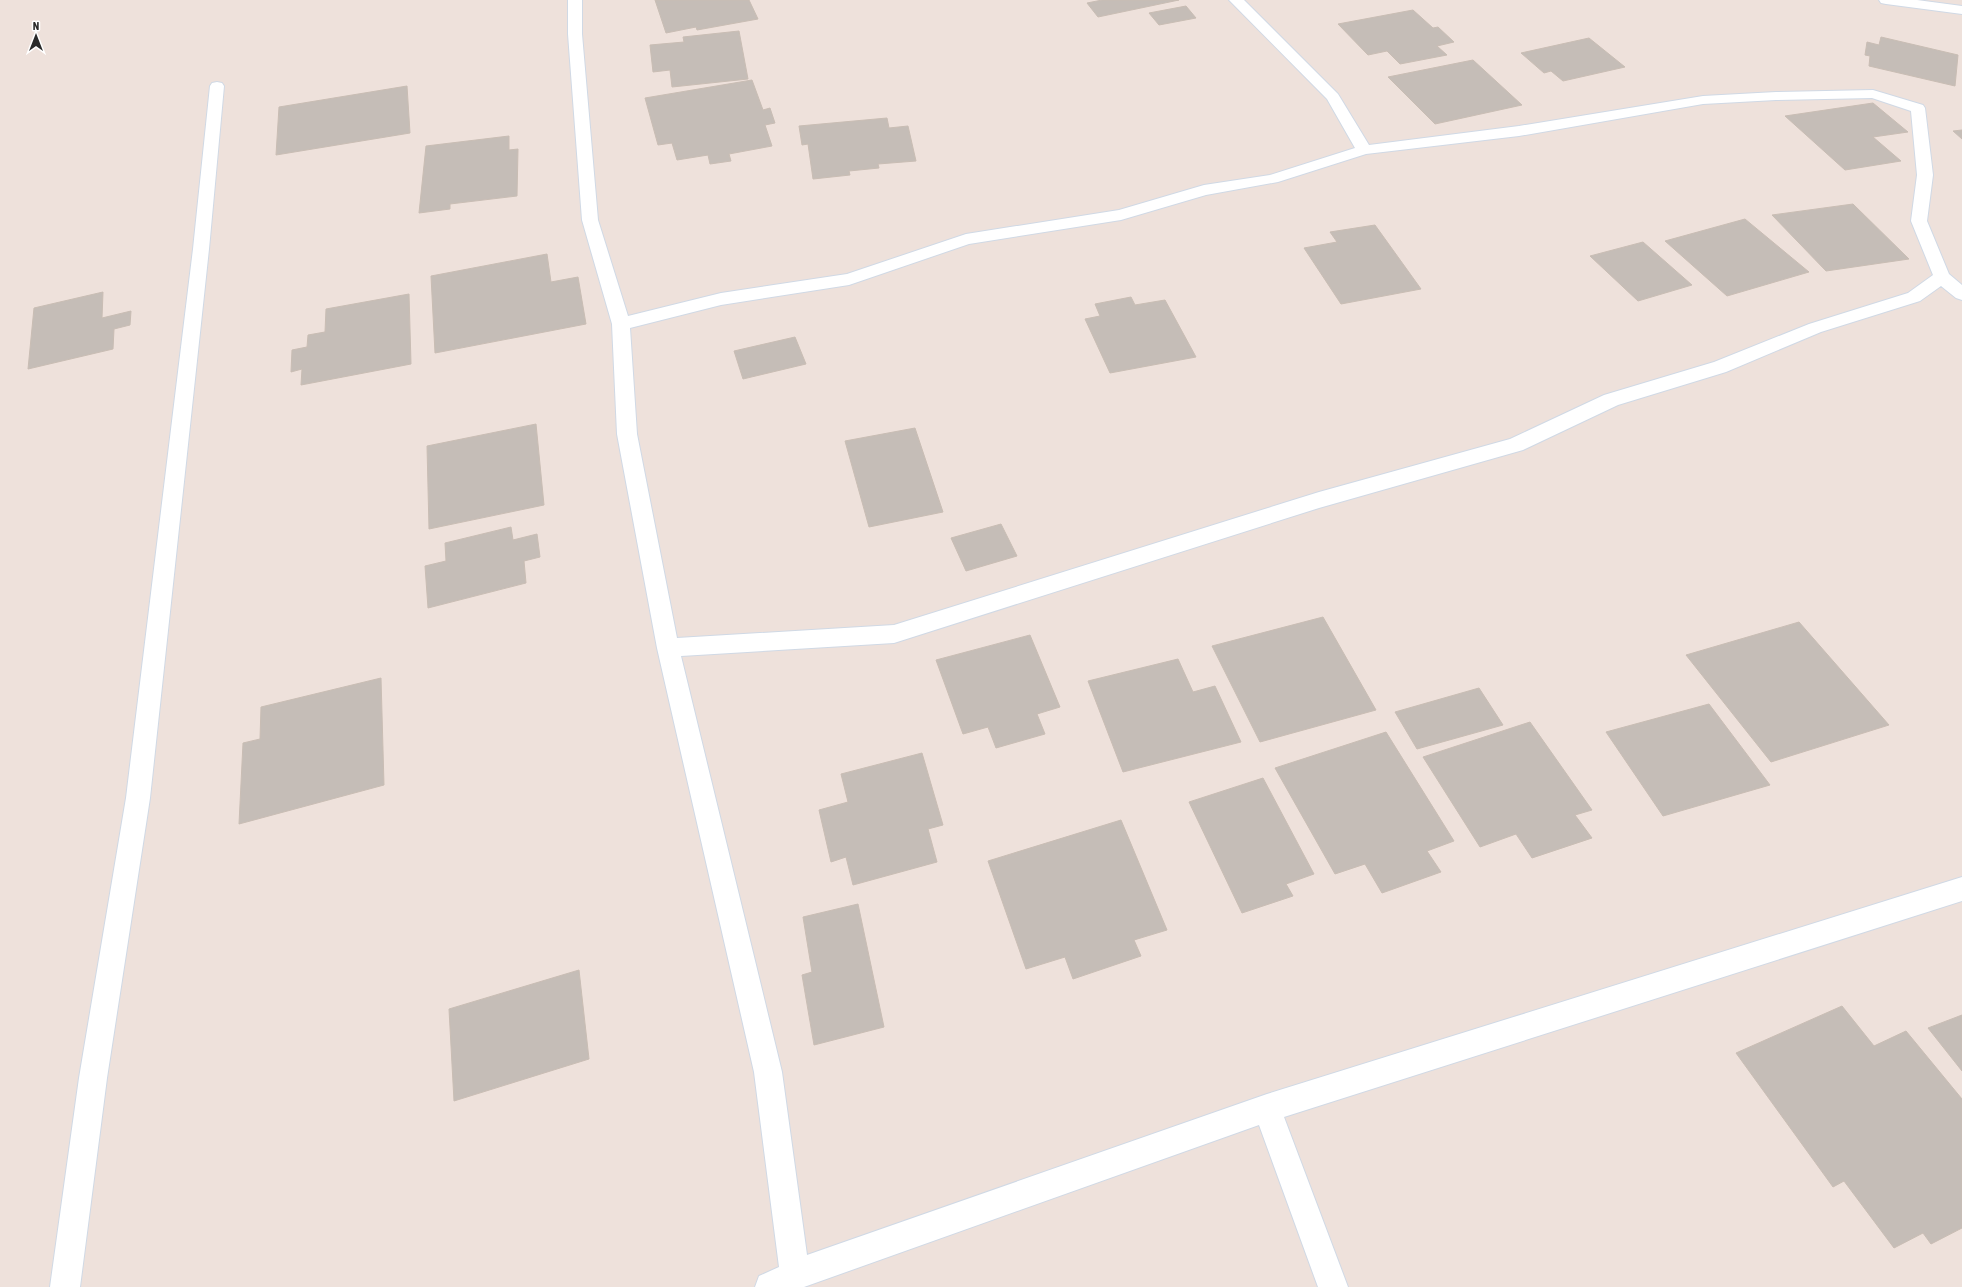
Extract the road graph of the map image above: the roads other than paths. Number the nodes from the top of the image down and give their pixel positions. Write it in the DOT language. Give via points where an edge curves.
graph roads {
  1 [pos="575,0"];
  2 [pos="1236,0"];
  3 [pos="1886,0"];
  4 [pos="1962,10"];
  5 [pos="217,86"];
  6 [pos="1364,150"];
  7 [pos="1942,277"];
  8 [pos="1962,294"];
  9 [pos="621,324"];
  10 [pos="668,648"];
  11 [pos="1962,889"];
  12 [pos="1267,1108"];
  13 [pos="783,1281"];
  14 [pos="65,1287"];
  15 [pos="1333,1287"];
  1 -- 9 [label="street" via="575,34 590,220"];
  2 -- 6 [label="street" via="1332,97"];
  3 -- 4 [label="street"];
  5 -- 14 [label="street" via="201,249 138,798 93,1078"];
  6 -- 7 [label="street" via="1519,131 1703,100 1873,94 1918,108 1926,175 1918,221"];
  6 -- 9 [label="street" via="1272,180 1204,190 1122,215 966,239 849,279 721,299"];
  7 -- 8 [label="street"];
  7 -- 10 [label="street" via="1914,297 1815,328 1720,367 1611,400 1516,445 1319,500 894,634"];
  9 -- 10 [label="street" via="627,434"];
  10 -- 13 [label="street" via="768,1072"];
  11 -- 12 [label="street"];
  12 -- 13 [label="street"];
  12 -- 15 [label="street"];
}
